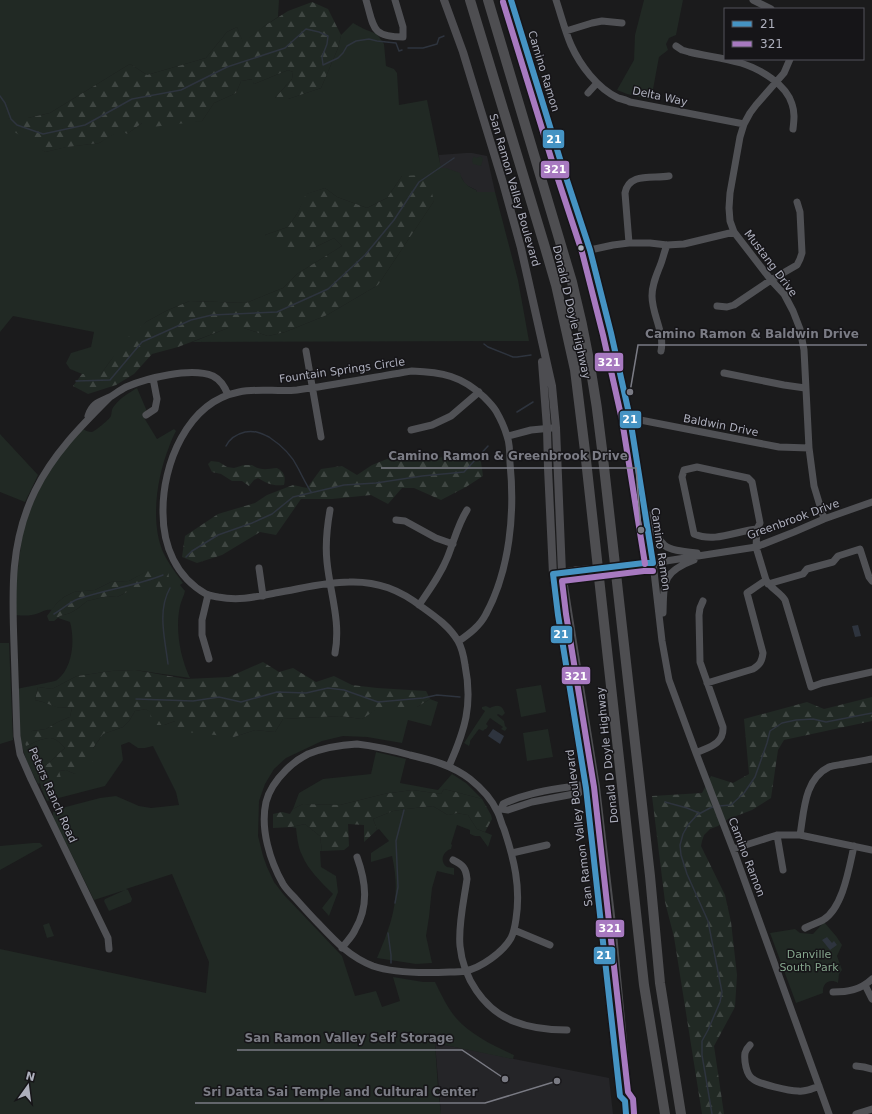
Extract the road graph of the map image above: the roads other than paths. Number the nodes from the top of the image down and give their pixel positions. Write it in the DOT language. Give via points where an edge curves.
graph roads {
  1 [pos="366,0"];
  2 [pos="396,0"];
  3 [pos="444,0"];
  4 [pos="449,0"];
  5 [pos="470,0"];
  6 [pos="488,0"];
  7 [pos="510,0"];
  8 [pos="556,0"];
  9 [pos="753,0"];
  10 [pos="772,0"];
  11 [pos="770,8"];
  12 [pos="622,23"];
  13 [pos="566,31"];
  14 [pos="676,46"];
  15 [pos="462,52"];
  16 [pos="724,60"];
  17 [pos="726,60"];
  18 [pos="790,60"];
  19 [pos="777,82"];
  20 [pos="597,83"];
  21 [pos="588,93"];
  22 [pos="744,124"];
  23 [pos="792,129"];
  24 [pos="669,176"];
  25 [pos="797,202"];
  26 [pos="734,232"];
  27 [pos="629,243"];
  28 [pos="667,245"];
  29 [pos="590,250"];
  30 [pos="771,280"];
  31 [pos="717,306"];
  32 [pos="306,351"];
  33 [pos="661,351"];
  34 [pos="724,373"];
  35 [pos="153,378"];
  36 [pos="312,388"];
  37 [pos="805,388"];
  38 [pos="479,392"];
  39 [pos="228,395"];
  40 [pos="146,415"];
  41 [pos="630,418"];
  42 [pos="551,428"];
  43 [pos="411,430"];
  44 [pos="508,436"];
  45 [pos="321,438"];
  46 [pos="809,448"];
  47 [pos="872,502"];
  48 [pos="644,503"];
  49 [pos="330,510"];
  50 [pos="467,510"];
  51 [pos="824,519"];
  52 [pos="396,520"];
  53 [pos="757,529"];
  54 [pos="453,544"];
  55 [pos="756,547"];
  56 [pos="708,555"];
  57 [pos="653,563"];
  58 [pos="259,568"];
  59 [pos="562,572"];
  60 [pos="554,574"];
  61 [pos="872,581"];
  62 [pos="331,582"];
  63 [pos="767,582"];
  64 [pos="208,595"];
  65 [pos="263,596"];
  66 [pos="703,602"];
  67 [pos="419,605"];
  68 [pos="662,641"];
  69 [pos="459,642"];
  70 [pos="335,653"];
  71 [pos="209,659"];
  72 [pos="872,672"];
  73 [pos="707,683"];
  74 [pos="696,753"];
  75 [pos="872,759"];
  76 [pos="449,766"];
  77 [pos="596,787"];
  78 [pos="584,789"];
  79 [pos="499,810"];
  80 [pos="800,835"];
  81 [pos="777,836"];
  82 [pos="547,845"];
  83 [pos="854,846"];
  84 [pos="733,850"];
  85 [pos="872,850"];
  86 [pos="512,853"];
  87 [pos="357,857"];
  88 [pos="453,860"];
  89 [pos="783,870"];
  90 [pos="805,928"];
  91 [pos="514,930"];
  92 [pos="550,945"];
  93 [pos="342,948"];
  94 [pos="109,949"];
  95 [pos="466,971"];
  96 [pos="872,979"];
  97 [pos="865,986"];
  98 [pos="833,992"];
  99 [pos="872,999"];
  100 [pos="567,1030"];
  101 [pos="750,1045"];
  102 [pos="856,1066"];
  103 [pos="872,1069"];
  104 [pos="819,1086"];
  105 [pos="625,1101"];
  106 [pos="872,1109"];
  107 [pos="626,1114"];
  108 [pos="664,1114"];
  109 [pos="681,1114"];
  110 [pos="829,1114"];
  111 [pos="856,1114"];
  1 -- 2 [label="street" via="376,31 391,37 403,37"];
  3 -- 15 [label="main road, San Ramon Valley Boulevard"];
  4 -- 15 [label="main road, San Ramon Valley Boulevard"];
  5 -- 108 [label="highway, Donald D Doyle Highway" via="556,285 575,370 644,985"];
  6 -- 109 [label="highway, Donald D Doyle Highway" via="572,282 591,368 660,983"];
  7 -- 29 [label="street, Camino Ramon"];
  8 -- 13 [label="street, Delta Way"];
  9 -- 11 [label="street"];
  10 -- 11 [label="street"];
  12 -- 13 [label="street" via="602,21"];
  13 -- 20 [label="street, Delta Way" via="575,54"];
  14 -- 16 [label="street" via="689,52"];
  15 -- 42 [label="main road, San Ramon Valley Boulevard" via="521,248 552,386"];
  17 -- 19 [label="street" via="762,72"];
  18 -- 19 [label="street, Mustang Drive"];
  19 -- 22 [label="street, Mustang Drive" via="756,105"];
  19 -- 23 [label="street" via="793,106 795,117"];
  20 -- 21 [label="street"];
  20 -- 22 [label="street, Delta Way" via="619,98 630,102"];
  22 -- 26 [label="street, Mustang Drive" via="730,193 730,221"];
  24 -- 27 [label="street" via="645,177 629,182 625,193"];
  25 -- 30 [label="street" via="800,212 800,260 797,265"];
  26 -- 28 [label="street" via="684,244"];
  26 -- 30 [label="street, Mustang Drive"];
  27 -- 28 [label="street"];
  27 -- 29 [label="street"];
  28 -- 33 [label="street" via="652,287 655,314 662,338"];
  29 -- 41 [label="street, Camino Ramon"];
  30 -- 31 [label="street" via="734,305"];
  30 -- 37 [label="street, Mustang Drive" via="784,294 800,329 804,350"];
  32 -- 36 [label="street"];
  34 -- 37 [label="street"];
  35 -- 39 [label="street, Peters Ranch Road" via="170,374 206,374 223,384"];
  35 -- 40 [label="street" via="156,406"];
  35 -- 94 [label="street, Peters Ranch Road" via="125,388 93,406 86,421 50,464 27,510 15,558 13,580 17,736 20,754 108,938"];
  36 -- 38 [label="street, Fountain Springs Circle" via="412,371 449,375"];
  36 -- 39 [label="street, Fountain Springs Circle"];
  36 -- 45 [label="street"];
  37 -- 46 [label="street, Mustang Drive"];
  38 -- 43 [label="street" via="451,416 432,425"];
  38 -- 44 [label="street, Fountain Springs Circle" via="496,411"];
  39 -- 64 [label="street, Fountain Springs Circle" via="204,409 184,433 172,461 163,493 165,534 176,565 185,578"];
  41 -- 46 [label="street, Baldwin Drive" via="779,447"];
  41 -- 48 [label="street, Camino Ramon"];
  42 -- 44 [label="street"];
  42 -- 59 [label="main road, San Ramon Valley Boulevard"];
  42 -- 60 [label="main road, San Ramon Valley Boulevard" via="548,468"];
  44 -- 69 [label="street, Fountain Springs Circle" via="512,482 509,542 495,595 486,615 475,629"];
  46 -- 51 [label="street, Mustang Drive" via="814,486"];
  47 -- 51 [label="street, Greenbrook Drive"];
  48 -- 56 [label="street" via="663,545 675,551"];
  48 -- 57 [label="street, Camino Ramon"];
  49 -- 62 [label="street" via="325,544"];
  50 -- 54 [label="street"];
  51 -- 55 [label="street, Greenbrook Drive"];
  52 -- 54 [label="street" via="405,521"];
  53 -- 53 [label="street" via="729,536 702,537 694,534 682,477 684,470 697,467 748,478 752,482 760,523"];
  53 -- 55 [label="street"];
  54 -- 67 [label="street" via="440,574"];
  55 -- 56 [label="street, Greenbrook Drive"];
  55 -- 63 [label="street"];
  56 -- 57 [label="street, Greenbrook Drive"];
  56 -- 68 [label="street" via="688,562 669,574 664,591"];
  57 -- 59 [label="street, Greenbrook Drive, bridge"];
  57 -- 68 [label="street, Camino Ramon"];
  58 -- 65 [label="street"];
  59 -- 60 [label="street, Greenbrook Drive"];
  59 -- 77 [label="main road, San Ramon Valley Boulevard"];
  60 -- 78 [label="main road, San Ramon Valley Boulevard"];
  61 -- 63 [label="street" via="860,549 838,556 833,562 807,569 803,574"];
  62 -- 65 [label="street, Fountain Springs Circle"];
  62 -- 67 [label="street, Fountain Springs Circle" via="366,582 382,585"];
  62 -- 70 [label="street" via="337,633"];
  63 -- 72 [label="street" via="785,600 810,687"];
  63 -- 73 [label="street" via="747,593 763,653 761,663 753,669"];
  64 -- 65 [label="street, Fountain Springs Circle" via="230,599"];
  64 -- 71 [label="street" via="202,620 202,635"];
  66 -- 73 [label="street" via="699,615 700,662"];
  67 -- 69 [label="street, Fountain Springs Circle" via="445,624"];
  68 -- 74 [label="street, Camino Ramon" via="670,680"];
  69 -- 76 [label="street, Fountain Springs Circle" via="468,677 467,718"];
  73 -- 74 [label="street" via="723,727 722,736 715,744"];
  74 -- 84 [label="street, Camino Ramon"];
  75 -- 80 [label="street" via="830,767 814,779 807,796"];
  76 -- 79 [label="street" via="469,778"];
  76 -- 93 [label="street" via="376,746 340,746 323,749 292,764 272,787 266,802 265,818 272,863 284,886"];
  77 -- 78 [label="street"];
  77 -- 105 [label="main road, San Ramon Valley Boulevard" via="613,933 628,1096"];
  78 -- 79 [label="street" via="580,793"];
  78 -- 105 [label="main road, San Ramon Valley Boulevard" via="620,1096"];
  79 -- 86 [label="street"];
  80 -- 81 [label="street"];
  80 -- 83 [label="street"];
  81 -- 84 [label="street"];
  81 -- 89 [label="street"];
  82 -- 86 [label="street"];
  83 -- 85 [label="street"];
  83 -- 90 [label="street" via="846,882 835,908 823,920"];
  84 -- 104 [label="street, Camino Ramon"];
  86 -- 91 [label="street" via="518,886 518,909"];
  87 -- 93 [label="street" via="362,871 364,904 355,932"];
  88 -- 95 [label="street" via="462,865 467,879 460,933 462,959"];
  91 -- 92 [label="street"];
  91 -- 95 [label="street" via="504,948 479,966"];
  93 -- 95 [label="street" via="374,966 436,973"];
  95 -- 100 [label="street" via="472,985 495,1011 526,1026"];
  96 -- 97 [label="street"];
  97 -- 98 [label="street" via="846,992"];
  97 -- 99 [label="street"];
  101 -- 104 [label="street" via="745,1057 747,1072 752,1079 798,1091"];
  102 -- 103 [label="street"];
  104 -- 110 [label="street, Camino Ramon"];
  105 -- 107 [label="main road, San Ramon Valley Boulevard"];
  106 -- 111 [label="street"];
}
